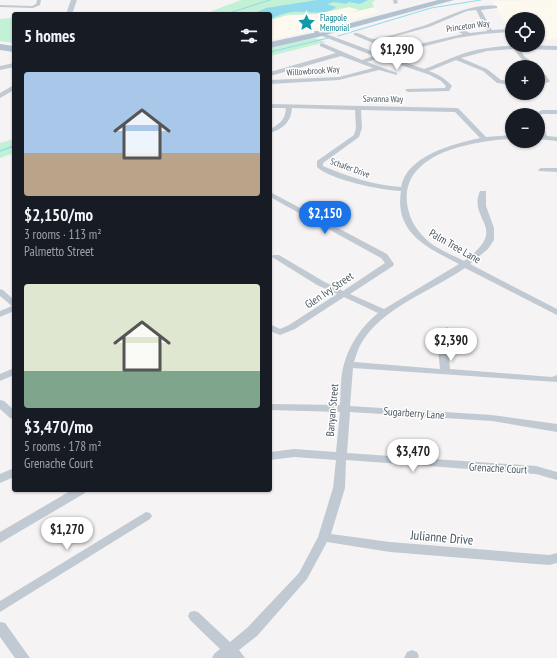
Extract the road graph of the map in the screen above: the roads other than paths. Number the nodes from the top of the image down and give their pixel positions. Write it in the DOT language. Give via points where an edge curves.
graph roads {
  1 [pos="39,0"];
  2 [pos="74,0"];
  3 [pos="434,0"];
  4 [pos="450,0"];
  5 [pos="0,6"];
  6 [pos="495,7"];
  7 [pos="477,8"];
  8 [pos="71,12"];
  9 [pos="454,28"];
  10 [pos="490,31"];
  11 [pos="505,31"];
  12 [pos="321,32"];
  13 [pos="356,34"];
  14 [pos="469,34"];
  15 [pos="372,41"];
  16 [pos="272,42"];
  17 [pos="0,44"];
  18 [pos="272,44"];
  19 [pos="12,46"];
  20 [pos="322,46"];
  21 [pos="0,47"];
  22 [pos="505,48"];
  23 [pos="545,48"];
  24 [pos="557,48"];
  25 [pos="12,49"];
  26 [pos="397,51"];
  27 [pos="519,52"];
  28 [pos="340,54"];
  29 [pos="378,56"];
  30 [pos="457,58"];
  31 [pos="526,60"];
  32 [pos="362,62"];
  33 [pos="12,65"];
  34 [pos="0,68"];
  35 [pos="379,68"];
  36 [pos="424,72"];
  37 [pos="272,73"];
  38 [pos="395,74"];
  39 [pos="272,82"];
  40 [pos="505,82"];
  41 [pos="12,89"];
  42 [pos="408,90"];
  43 [pos="0,96"];
  44 [pos="272,106"];
  45 [pos="289,107"];
  46 [pos="358,108"];
  47 [pos="545,112"];
  48 [pos="557,112"];
  49 [pos="272,130"];
  50 [pos="505,137"];
  51 [pos="545,137"];
  52 [pos="484,138"];
  53 [pos="557,138"];
  54 [pos="541,170"];
  55 [pos="557,170"];
  56 [pos="404,189"];
  57 [pos="483,193"];
  58 [pos="272,195"];
  59 [pos="276,257"];
  60 [pos="464,265"];
  61 [pos="0,292"];
  62 [pos="345,294"];
  63 [pos="12,302"];
  64 [pos="12,309"];
  65 [pos="557,312"];
  66 [pos="384,313"];
  67 [pos="0,314"];
  68 [pos="272,328"];
  69 [pos="447,330"];
  70 [pos="348,365"];
  71 [pos="12,372"];
  72 [pos="445,372"];
  73 [pos="0,378"];
  74 [pos="557,378"];
  75 [pos="0,403"];
  76 [pos="272,407"];
  77 [pos="345,409"];
  78 [pos="12,414"];
  79 [pos="557,428"];
  80 [pos="272,456"];
  81 [pos="341,456"];
  82 [pos="12,473"];
  83 [pos="557,476"];
  84 [pos="0,479"];
  85 [pos="78,492"];
  86 [pos="146,516"];
  87 [pos="324,537"];
  88 [pos="0,538"];
  89 [pos="557,558"];
  90 [pos="0,607"];
  91 [pos="194,616"];
  92 [pos="0,627"];
  93 [pos="234,654"];
  94 [pos="23,658"];
  95 [pos="219,658"];
  1 -- 5 [label="street" via="38,5 33,7"];
  2 -- 8 [label="main road"];
  3 -- 12 [label="main road"];
  4 -- 12 [label="main road"];
  6 -- 7 [label="street"];
  7 -- 10 [label="street"];
  7 -- 15 [label="street" via="456,12 427,26"];
  9 -- 14 [label="street"];
  10 -- 11 [label="street, Princeton Way"];
  10 -- 14 [label="street, Princeton Way"];
  12 -- 16 [label="main road"];
  12 -- 18 [label="main road"];
  12 -- 29 [label="street"];
  13 -- 15 [label="street"];
  14 -- 26 [label="street, Princeton Way" via="447,37"];
  15 -- 26 [label="street"];
  17 -- 19 [label="main road"];
  20 -- 28 [label="street"];
  21 -- 25 [label="main road"];
  22 -- 30 [label="street" via="481,51"];
  23 -- 24 [label="street"];
  26 -- 29 [label="street, Princeton Way"];
  27 -- 31 [label="street"];
  28 -- 32 [label="street"];
  28 -- 37 [label="street"];
  29 -- 32 [label="street, Princeton Way"];
  29 -- 36 [label="street"];
  30 -- 36 [label="street"];
  30 -- 40 [label="street" via="485,70 499,82"];
  32 -- 35 [label="street"];
  33 -- 34 [label="street"];
  35 -- 38 [label="street"];
  35 -- 39 [label="street, Willowbrook Way" via="328,80"];
  36 -- 42 [label="street" via="443,80 449,86 447,90"];
  41 -- 43 [label="street"];
  44 -- 45 [label="street, Savanna Way"];
  45 -- 46 [label="street, Savanna Way"];
  45 -- 49 [label="street" via="288,120"];
  46 -- 52 [label="street, Savanna Way" via="457,110"];
  46 -- 56 [label="street, Schafer Drive" via="357,136 319,162 320,167 370,186"];
  47 -- 48 [label="street"];
  50 -- 52 [label="street, Palm Tree Lane"];
  51 -- 53 [label="street"];
  52 -- 56 [label="street, Palm Tree Lane" via="442,151 426,160 413,170"];
  54 -- 55 [label="street"];
  56 -- 60 [label="street, Palm Tree Lane" via="403,213 412,231 428,245"];
  57 -- 60 [label="street, Banyan Street" via="480,202 490,227 490,239 487,248"];
  58 -- 62 [label="street, Glen Ivy Street" via="384,256 390,264"];
  59 -- 62 [label="street"];
  60 -- 65 [label="street, Palm Tree Lane"];
  60 -- 66 [label="street, Banyan Street"];
  61 -- 63 [label="street"];
  62 -- 66 [label="street"];
  62 -- 68 [label="street, Glen Ivy Street" via="292,327 280,332"];
  64 -- 67 [label="street"];
  66 -- 70 [label="street, Banyan Street" via="357,342"];
  69 -- 72 [label="street" via="443,348"];
  70 -- 72 [label="street"];
  70 -- 77 [label="street, Banyan Street"];
  71 -- 73 [label="street"];
  72 -- 74 [label="street" via="554,380"];
  75 -- 78 [label="street"];
  76 -- 77 [label="street, Sugarberry Lane"];
  77 -- 79 [label="street, Sugarberry Lane" via="492,418"];
  77 -- 81 [label="street, Banyan Street"];
  80 -- 81 [label="street, Grenache Court" via="294,453"];
  81 -- 83 [label="street, Grenache Court" via="536,470"];
  81 -- 87 [label="street, Banyan Street" via="339,488"];
  82 -- 84 [label="street"];
  85 -- 88 [label="street"];
  86 -- 90 [label="street"];
  87 -- 89 [label="street, Julianne Drive" via="397,547 549,560"];
  87 -- 93 [label="street, Banyan Street" via="303,576"];
  91 -- 93 [label="street"];
  92 -- 94 [label="street"];
  93 -- 95 [label="street, Banyan Street"];
}
